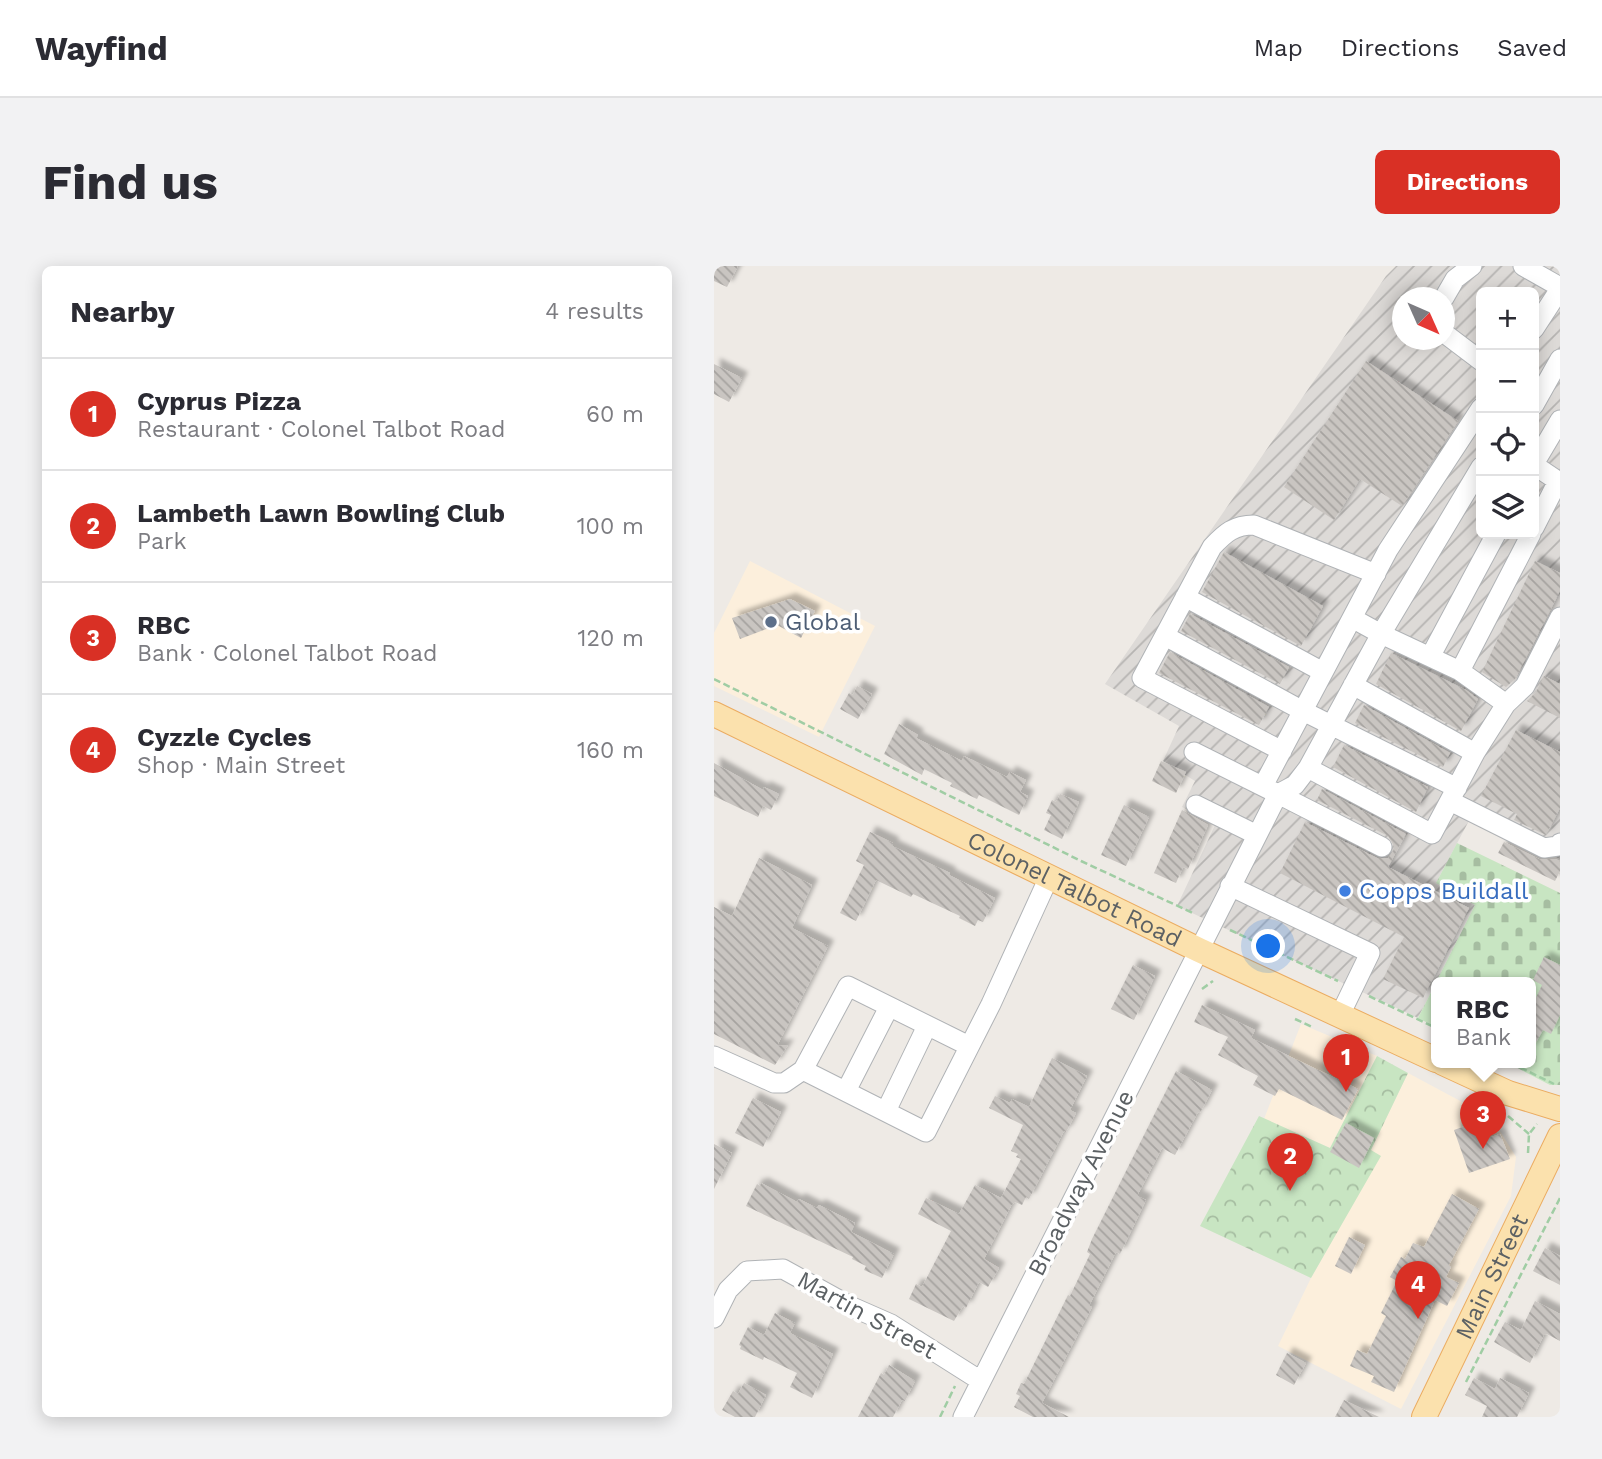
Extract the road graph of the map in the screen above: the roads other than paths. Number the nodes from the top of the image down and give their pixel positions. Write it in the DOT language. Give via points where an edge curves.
graph roads {
  1 [pos="1472,266"];
  2 [pos="1523,266"];
  3 [pos="1450,287"];
  4 [pos="1560,288"];
  5 [pos="1539,320"];
  6 [pos="1455,341"];
  7 [pos="1476,356"];
  8 [pos="1560,359"];
  9 [pos="1539,396"];
  10 [pos="1480,413"];
  11 [pos="1560,419"];
  12 [pos="1475,430"];
  13 [pos="1539,456"];
  14 [pos="1539,468"];
  15 [pos="1476,475"];
  16 [pos="1559,480"];
  17 [pos="1539,518"];
  18 [pos="1493,539"];
  19 [pos="1528,539"];
  20 [pos="1376,574"];
  21 [pos="1185,597"];
  22 [pos="1560,617"];
  23 [pos="1352,618"];
  24 [pos="1381,634"];
  25 [pos="1165,636"];
  26 [pos="1430,657"];
  27 [pos="1460,671"];
  28 [pos="1323,672"];
  29 [pos="1353,685"];
  30 [pos="1506,704"];
  31 [pos="1303,711"];
  32 [pos="714,714"];
  33 [pos="1331,726"];
  34 [pos="1282,751"];
  35 [pos="1194,752"];
  36 [pos="1475,752"];
  37 [pos="1308,768"];
  38 [pos="1270,790"];
  39 [pos="1453,794"];
  40 [pos="1196,805"];
  41 [pos="1257,835"];
  42 [pos="1560,843"];
  43 [pos="1382,847"];
  44 [pos="1049,877"];
  45 [pos="1230,886"];
  46 [pos="1199,950"];
  47 [pos="889,1006"];
  48 [pos="1340,1015"];
  49 [pos="928,1026"];
  50 [pos="970,1046"];
  51 [pos="714,1056"];
  52 [pos="1431,1058"];
  53 [pos="1454,1068"];
  54 [pos="803,1070"];
  55 [pos="846,1091"];
  56 [pos="1560,1109"];
  57 [pos="886,1111"];
  58 [pos="1560,1136"];
  59 [pos="714,1318"];
  60 [pos="981,1381"];
  61 [pos="963,1417"];
  62 [pos="1424,1417"];
  1 -- 3 [label="street"];
  2 -- 4 [label="street"];
  4 -- 5 [label="street"];
  6 -- 7 [label="street"];
  8 -- 9 [label="street"];
  10 -- 12 [label="street, Broadway Avenue"];
  11 -- 13 [label="street"];
  12 -- 20 [label="street, Broadway Avenue" via="1388,550"];
  14 -- 16 [label="street"];
  15 -- 24 [label="street"];
  16 -- 17 [label="street"];
  18 -- 26 [label="street"];
  19 -- 27 [label="street"];
  20 -- 21 [label="street" via="1254,524 1239,525 1212,547"];
  20 -- 23 [label="street, Broadway Avenue"];
  21 -- 25 [label="street"];
  21 -- 28 [label="street"];
  22 -- 30 [label="street" via="1525,686"];
  23 -- 24 [label="street"];
  23 -- 28 [label="street, Broadway Avenue"];
  24 -- 26 [label="street"];
  24 -- 29 [label="street"];
  25 -- 31 [label="street"];
  25 -- 34 [label="street" via="1142,678"];
  26 -- 27 [label="street"];
  27 -- 30 [label="street"];
  28 -- 31 [label="street, Broadway Avenue"];
  29 -- 33 [label="street"];
  29 -- 36 [label="street"];
  30 -- 36 [label="street"];
  31 -- 33 [label="street"];
  31 -- 34 [label="street, Broadway Avenue"];
  32 -- 44 [label="main road, Colonel Talbot Road"];
  33 -- 37 [label="street"];
  33 -- 39 [label="street"];
  34 -- 38 [label="street, Broadway Avenue"];
  35 -- 38 [label="street"];
  36 -- 39 [label="street"];
  37 -- 38 [label="street" via="1295,785"];
  37 -- 39 [label="street" via="1432,834"];
  38 -- 41 [label="street, Broadway Avenue"];
  38 -- 43 [label="street"];
  39 -- 42 [label="street" via="1544,848"];
  40 -- 41 [label="street"];
  41 -- 45 [label="street, Broadway Avenue"];
  44 -- 46 [label="main road, Colonel Talbot Road"];
  44 -- 50 [label="street"];
  45 -- 46 [label="street, Broadway Avenue"];
  45 -- 48 [label="street" via="1370,953"];
  46 -- 48 [label="main road, Colonel Talbot Road"];
  46 -- 60 [label="street, Broadway Avenue"];
  47 -- 49 [label="street"];
  47 -- 54 [label="street" via="848,986"];
  47 -- 55 [label="street"];
  48 -- 52 [label="main road, Colonel Talbot Road"];
  49 -- 50 [label="street"];
  49 -- 57 [label="street"];
  50 -- 57 [label="street" via="926,1132"];
  51 -- 54 [label="street" via="774,1083 784,1083"];
  53 -- 56 [label="main road" via="1508,1093"];
  54 -- 55 [label="street"];
  55 -- 57 [label="street"];
  58 -- 62 [label="main road, Main Street"];
  59 -- 60 [label="street, Martin Street" via="728,1290 747,1271 783,1269 891,1324"];
  60 -- 61 [label="street, Broadway Avenue"];
}
